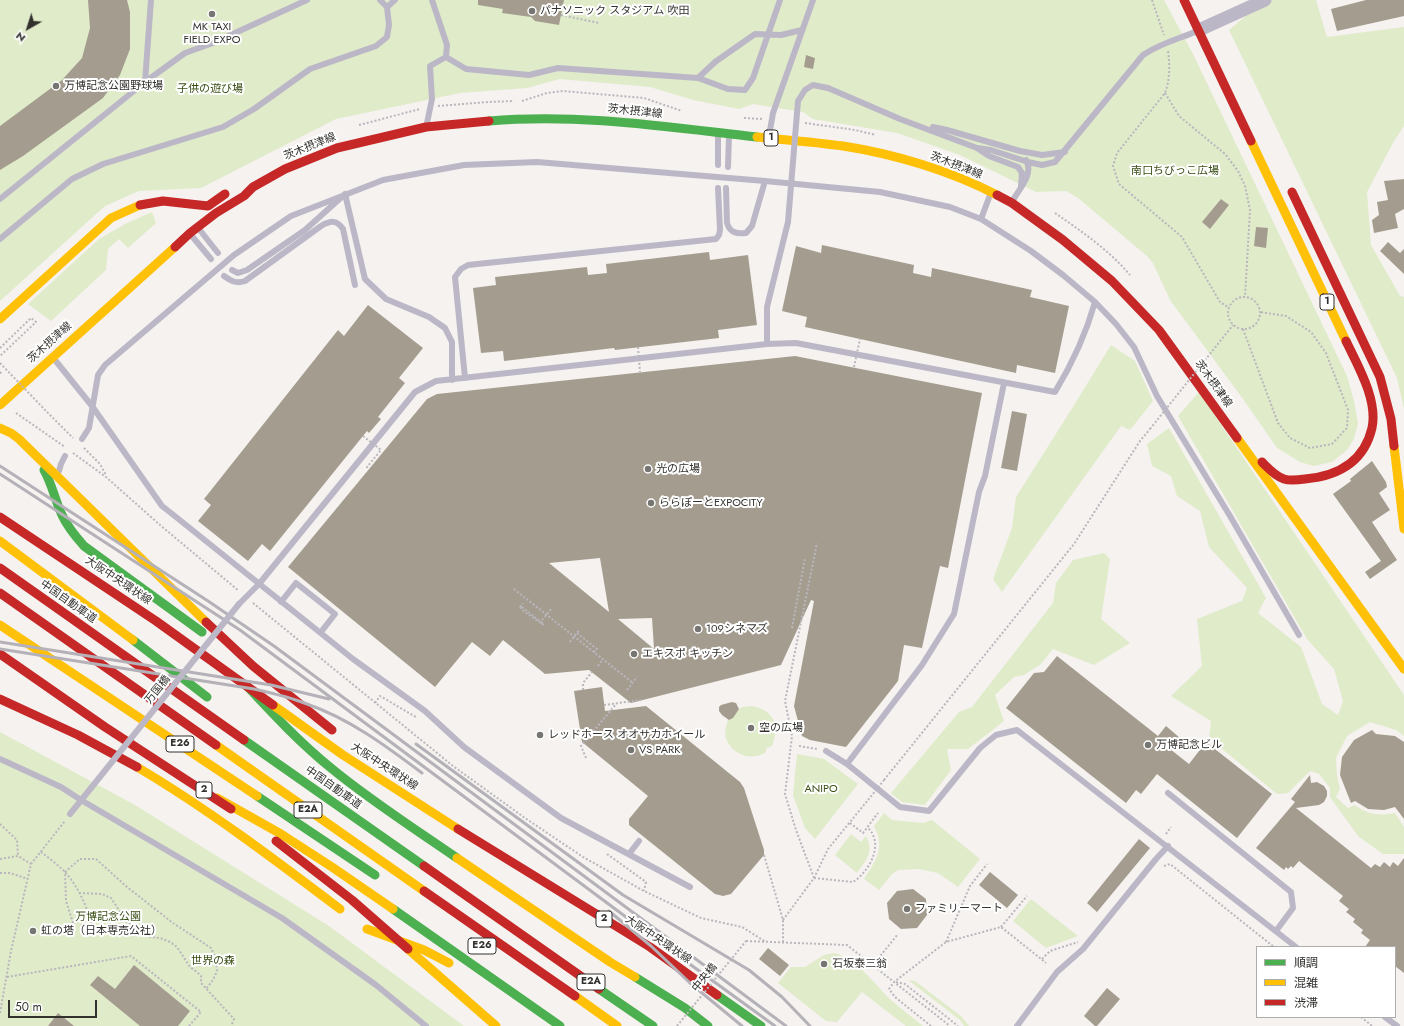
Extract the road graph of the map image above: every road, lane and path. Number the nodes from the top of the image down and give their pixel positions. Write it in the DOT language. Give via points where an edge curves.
graph roads {
  1 [pos="152,0"];
  2 [pos="307,0"];
  3 [pos="380,0"];
  4 [pos="394,0"];
  5 [pos="432,0"];
  6 [pos="780,0"];
  7 [pos="813,0"];
  8 [pos="1152,0"];
  9 [pos="1184,0"];
  10 [pos="1265,0"];
  11 [pos="387,6"];
  12 [pos="561,15"];
  13 [pos="599,23"];
  14 [pos="1208,27"];
  15 [pos="802,30"];
  16 [pos="768,35"];
  17 [pos="1167,43"];
  18 [pos="446,57"];
  19 [pos="698,78"];
  20 [pos="145,82"];
  21 [pos="1165,92"];
  22 [pos="919,125"];
  23 [pos="426,127"];
  24 [pos="718,133"];
  25 [pos="730,134"];
  26 [pos="769,137"];
  27 [pos="977,148"];
  28 [pos="1020,150"];
  29 [pos="1065,152"];
  30 [pos="1028,162"];
  31 [pos="718,165"];
  32 [pos="728,167"];
  33 [pos="765,181"];
  34 [pos="1288,184"];
  35 [pos="1021,186"];
  36 [pos="253,187"];
  37 [pos="718,188"];
  38 [pos="726,188"];
  39 [pos="991,192"];
  40 [pos="345,194"];
  41 [pos="0,199"];
  42 [pos="1012,203"];
  43 [pos="981,219"];
  44 [pos="198,227"];
  45 [pos="190,233"];
  46 [pos="0,239"];
  47 [pos="218,253"];
  48 [pos="211,259"];
  49 [pos="232,270"];
  50 [pos="224,276"];
  51 [pos="355,285"];
  52 [pos="1245,297"];
  53 [pos="1095,302"];
  54 [pos="1228,307"];
  55 [pos="1260,312"];
  56 [pos="0,319"];
  57 [pos="1233,325"];
  58 [pos="1243,329"];
  59 [pos="860,339"];
  60 [pos="767,344"];
  61 [pos="638,347"];
  62 [pos="0,348"];
  63 [pos="0,356"];
  64 [pos="53,357"];
  65 [pos="0,363"];
  66 [pos="854,367"];
  67 [pos="640,372"];
  68 [pos="465,378"];
  69 [pos="452,380"];
  70 [pos="1004,383"];
  71 [pos="0,405"];
  72 [pos="92,406"];
  73 [pos="13,411"];
  74 [pos="47,412"];
  75 [pos="0,428"];
  76 [pos="363,436"];
  77 [pos="82,439"];
  78 [pos="1242,445"];
  79 [pos="35,455"];
  80 [pos="65,456"];
  81 [pos="369,469"];
  82 [pos="58,478"];
  83 [pos="0,517"];
  84 [pos="1404,529"];
  85 [pos="0,541"];
  86 [pos="817,543"];
  87 [pos="806,558"];
  88 [pos="0,568"];
  89 [pos="259,584"];
  90 [pos="514,589"];
  91 [pos="0,593"];
  92 [pos="247,598"];
  93 [pos="281,602"];
  94 [pos="523,603"];
  95 [pos="552,608"];
  96 [pos="542,620"];
  97 [pos="546,622"];
  98 [pos="0,624"];
  99 [pos="793,628"];
  100 [pos="579,630"];
  101 [pos="320,632"];
  102 [pos="577,633"];
  103 [pos="1299,635"];
  104 [pos="570,642"];
  105 [pos="215,645"];
  106 [pos="594,652"];
  107 [pos="0,654"];
  108 [pos="603,659"];
  109 [pos="229,663"];
  110 [pos="598,666"];
  111 [pos="1404,669"];
  112 [pos="592,672"];
  113 [pos="638,677"];
  114 [pos="633,683"];
  115 [pos="246,684"];
  116 [pos="583,690"];
  117 [pos="627,690"];
  118 [pos="0,699"];
  119 [pos="641,700"];
  120 [pos="374,703"];
  121 [pos="617,703"];
  122 [pos="216,704"];
  123 [pos="604,705"];
  124 [pos="425,710"];
  125 [pos="337,735"];
  126 [pos="799,746"];
  127 [pos="826,751"];
  128 [pos="586,758"];
  129 [pos="0,759"];
  130 [pos="374,764"];
  131 [pos="846,764"];
  132 [pos="1168,793"];
  133 [pos="217,798"];
  134 [pos="81,800"];
  135 [pos="878,813"];
  136 [pos="70,814"];
  137 [pos="442,819"];
  138 [pos="850,823"];
  139 [pos="0,824"];
  140 [pos="867,827"];
  141 [pos="1170,828"];
  142 [pos="1166,834"];
  143 [pos="603,840"];
  144 [pos="639,841"];
  145 [pos="1168,846"];
  146 [pos="41,852"];
  147 [pos="629,854"];
  148 [pos="764,855"];
  149 [pos="18,856"];
  150 [pos="0,859"];
  151 [pos="31,864"];
  152 [pos="987,864"];
  153 [pos="1164,866"];
  154 [pos="64,872"];
  155 [pos="0,873"];
  156 [pos="814,878"];
  157 [pos="28,879"];
  158 [pos="385,881"];
  159 [pos="470,887"];
  160 [pos="690,887"];
  161 [pos="644,891"];
  162 [pos="80,892"];
  163 [pos="1027,896"];
  164 [pos="349,915"];
  165 [pos="783,920"];
  166 [pos="74,923"];
  167 [pos="93,927"];
  168 [pos="1002,927"];
  169 [pos="1276,931"];
  170 [pos="898,934"];
  171 [pos="528,938"];
  172 [pos="399,940"];
  173 [pos="766,942"];
  174 [pos="946,942"];
  175 [pos="1078,942"];
  176 [pos="782,943"];
  177 [pos="1273,946"];
  178 [pos="1295,946"];
  179 [pos="1042,959"];
  180 [pos="1046,963"];
  181 [pos="873,965"];
  182 [pos="457,968"];
  183 [pos="7,977"];
  184 [pos="894,982"];
  185 [pos="206,989"];
  186 [pos="555,994"];
  187 [pos="0,1013"];
  188 [pos="1362,1018"];
  189 [pos="1386,1018"];
  190 [pos="189,1026"];
  191 [pos="231,1026"];
  192 [pos="426,1026"];
  193 [pos="496,1026"];
  194 [pos="560,1026"];
  195 [pos="607,1026"];
  196 [pos="617,1026"];
  197 [pos="654,1026"];
  198 [pos="677,1026"];
  199 [pos="708,1026"];
  200 [pos="762,1026"];
  201 [pos="931,1026"];
  202 [pos="950,1026"];
  203 [pos="958,1026"];
  204 [pos="1017,1026"];
  205 [pos="1372,1026"];
  206 [pos="1397,1026"];
  1 -- 20 [label="lane"];
  2 -- 20 [label="lane" via="185,53"];
  3 -- 11 [label="lane"];
  4 -- 11 [label="lane"];
  5 -- 18 [label="lane" via="447,45"];
  6 -- 16 [label="lane"];
  7 -- 15 [label="lane"];
  8 -- 17 [label="path"];
  9 -- 14 [label="main road, 茨木摂津線 / 1"];
  10 -- 14 [label="street"];
  11 -- 46 [label="lane" via="387,37 376,46 310,69 254,109 223,127 103,164 72,179"];
  12 -- 13 [label="path"];
  14 -- 17 [label="lane"];
  14 -- 78 [label="main road, 茨木摂津線 / 1" via="1365,381 1372,404 1372,427 1362,451 1342,470 1315,478 1284,479"];
  15 -- 16 [label="lane" via="782,35"];
  15 -- 26 [label="lane" via="773,113"];
  16 -- 19 [label="lane" via="755,34 715,62"];
  16 -- 19 [label="lane" via="753,78 745,90 728,88"];
  17 -- 21 [label="path" via="1170,64 1169,82"];
  17 -- 29 [label="lane" via="1143,55"];
  18 -- 19 [label="lane" via="466,69 529,75 558,68"];
  18 -- 23 [label="lane" via="430,66 432,100"];
  20 -- 41 [label="lane"];
  21 -- 52 [label="path" via="1179,116 1225,154 1238,171 1245,186 1250,210"];
  21 -- 54 [label="path" via="1117,153 1113,166 1119,184 1182,237 1220,302"];
  22 -- 27 [label="lane"];
  22 -- 28 [label="lane"];
  22 -- 60 [label="lane, bridge" via="828,88 813,85 805,90 798,101 788,222 767,307"];
  23 -- 24 [label="main road, 茨木摂津線 / 1" via="524,118 602,120"];
  23 -- 36 [label="main road, 茨木摂津線 / 1" via="337,148 291,167"];
  24 -- 25 [label="main road, 茨木摂津線 / 1"];
  24 -- 31 [label="lane"];
  25 -- 26 [label="main road, 茨木摂津線 / 1"];
  25 -- 32 [label="lane"];
  26 -- 39 [label="main road, 茨木摂津線 / 1" via="844,146 894,156"];
  27 -- 30 [label="lane"];
  27 -- 35 [label="lane" via="1018,168 1022,173"];
  28 -- 29 [label="lane" via="1042,155"];
  28 -- 30 [label="lane"];
  29 -- 30 [label="lane" via="1055,162 1042,165"];
  30 -- 35 [label="lane" via="1029,173"];
  33 -- 38 [label="lane" via="752,226 746,233 738,234 729,228"];
  33 -- 40 [label="lane" via="537,162 464,165 383,180"];
  33 -- 43 [label="lane" via="880,192 950,207"];
  34 -- 84 [label="main road, 1" via="1380,377 1391,419"];
  35 -- 42 [label="lane"];
  36 -- 44 [label="main road, 茨木摂津線 / 1"];
  36 -- 56 [label="main road" via="236,187 208,206 163,201 140,205 111,218"];
  37 -- 68 [label="lane" via="720,230 716,239 468,265 461,269 455,277"];
  39 -- 42 [label="main road, 茨木摂津線 / 1"];
  39 -- 43 [label="lane"];
  40 -- 49 [label="lane" via="305,230 247,270 238,273"];
  40 -- 69 [label="lane" via="365,279 386,299 429,317 444,328 452,342"];
  40 -- 72 [label="lane" via="291,216 234,255 105,365 98,375"];
  42 -- 78 [label="main road, 茨木摂津線 / 1" via="1063,240 1112,281 1159,330"];
  43 -- 53 [label="lane" via="1031,251"];
  44 -- 45 [label="main road, 茨木摂津線 / 1"];
  44 -- 47 [label="lane"];
  45 -- 48 [label="lane"];
  45 -- 64 [label="main road, 茨木摂津線 / 1"];
  50 -- 51 [label="lane" via="238,283 245,281 321,226 334,221 343,229"];
  52 -- 54 [label="path" via="1235,299"];
  52 -- 55 [label="path" via="1256,302"];
  53 -- 70 [label="lane, 万国橋" via="1071,366 1055,392"];
  53 -- 103 [label="lane" via="1134,347 1157,396"];
  54 -- 57 [label="path" via="1228,317"];
  55 -- 58 [label="path" via="1258,321"];
  55 -- 58 [label="path" via="1286,316 1311,332 1326,354 1348,410 1347,428 1332,444 1310,448 1290,438 1278,423"];
  57 -- 58 [label="path"];
  57 -- 138 [label="path, bridge" via="1140,441 1074,544"];
  59 -- 66 [label="path, bridge"];
  60 -- 68 [label="lane, 万国橋"];
  60 -- 70 [label="lane, 万国橋" via="796,344"];
  61 -- 67 [label="path, bridge"];
  62 -- 63 [label="path" via="32,318 36,322"];
  64 -- 71 [label="main road, 茨木摂津線 / 1"];
  64 -- 72 [label="lane"];
  65 -- 74 [label="path, bridge"];
  68 -- 69 [label="lane, 万国橋"];
  69 -- 89 [label="lane, 万国橋" via="436,382 415,392"];
  70 -- 131 [label="lane" via="954,614 922,665"];
  72 -- 77 [label="lane" via="89,428"];
  72 -- 89 [label="lane" via="162,506"];
  73 -- 92 [label="path" via="106,476"];
  75 -- 79 [label="main road" via="11,433"];
  76 -- 81 [label="path, bridge" via="381,450 367,467"];
  78 -- 111 [label="main road, 茨木摂津線 / 1"];
  79 -- 82 [label="main road"];
  79 -- 105 [label="main road" via="46,474 63,516 84,546"];
  80 -- 82 [label="lane"];
  82 -- 125 [label="main road" via="230,645"];
  83 -- 115 [label="main road, 大阪中央環状線 / 2"];
  85 -- 122 [label="main road"];
  86 -- 156 [label="path" via="785,701 792,736 785,794"];
  87 -- 99 [label="path"];
  88 -- 171 [label="main road, 中国自動車道 / E2A"];
  89 -- 92 [label="lane, 万国橋"];
  89 -- 93 [label="lane"];
  90 -- 106 [label="path"];
  91 -- 196 [label="main road, E2A"];
  92 -- 120 [label="path"];
  92 -- 134 [label="lane, 万国橋, bridge"];
  93 -- 101 [label="lane"];
  93 -- 101 [label="lane" via="296,583 335,614"];
  94 -- 97 [label="path" via="520,607 544,625"];
  95 -- 96 [label="path, bridge"];
  98 -- 158 [label="main road, E26"];
  100 -- 102 [label="path, bridge"];
  101 -- 124 [label="lane"];
  102 -- 104 [label="path, bridge"];
  102 -- 106 [label="path" via="597,648"];
  106 -- 108 [label="path"];
  107 -- 133 [label="main road, 2" via="105,728"];
  108 -- 110 [label="path"];
  108 -- 114 [label="path"];
  109 -- 115 [label="main road"];
  112 -- 116 [label="path" via="583,684"];
  113 -- 114 [label="path"];
  114 -- 117 [label="path"];
  115 -- 137 [label="main road, 大阪中央環状線 / 2" via="343,755"];
  115 -- 199 [label="main road" via="310,750 382,806 610,962 681,1004"];
  118 -- 164 [label="main road" via="72,731 154,777 230,828"];
  119 -- 121 [label="path"];
  120 -- 124 [label="path" via="380,696 418,718"];
  120 -- 161 [label="path" via="453,766 525,818 583,857"];
  121 -- 123 [label="path"];
  121 -- 128 [label="path" via="581,746"];
  124 -- 143 [label="lane" via="464,747 555,813"];
  126 -- 127 [label="path"];
  127 -- 131 [label="lane"];
  129 -- 134 [label="lane" via="61,786"];
  130 -- 137 [label="main road"];
  131 -- 145 [label="lane" via="900,807 929,811 980,748 996,735 1017,730"];
  132 -- 169 [label="lane" via="1291,892 1293,908"];
  133 -- 172 [label="main road, 2" via="328,881"];
  133 -- 194 [label="main road" via="281,834 332,867"];
  134 -- 136 [label="lane, 万国橋"];
  134 -- 192 [label="lane" via="282,918"];
  135 -- 140 [label="path"];
  136 -- 146 [label="path"];
  137 -- 200 [label="main road, 大阪中央環状線 / 2" via="650,947"];
  138 -- 140 [label="path" via="863,833"];
  138 -- 156 [label="path" via="828,850"];
  139 -- 149 [label="path" via="17,840"];
  140 -- 156 [label="path" via="872,831 876,841 874,854 861,876 853,882"];
  141 -- 142 [label="path"];
  143 -- 147 [label="lane"];
  143 -- 161 [label="path" via="598,847 646,882"];
  144 -- 147 [label="lane"];
  145 -- 169 [label="lane"];
  145 -- 204 [label="lane" via="1083,948 1058,972"];
  146 -- 151 [label="path"];
  146 -- 154 [label="path"];
  147 -- 160 [label="lane"];
  148 -- 165 [label="path"];
  149 -- 150 [label="path"];
  149 -- 151 [label="path"];
  151 -- 157 [label="path"];
  152 -- 174 [label="path" via="970,886"];
  153 -- 177 [label="path" via="1170,864"];
  154 -- 162 [label="path"];
  154 -- 166 [label="path" via="66,901"];
  154 -- 185 [label="path" via="80,859 96,859 127,888 211,948 216,959 217,971"];
  155 -- 157 [label="path" via="10,873"];
  156 -- 165 [label="path"];
  157 -- 183 [label="path"];
  159 -- 171 [label="main road, E2A"];
  161 -- 173 [label="path" via="701,918 742,927"];
  162 -- 167 [label="path"];
  162 -- 185 [label="path" via="94,892 111,898 121,915 135,928 150,937 160,938 177,947 190,967 201,976 201,983"];
  163 -- 168 [label="path"];
  165 -- 176 [label="path"];
  168 -- 174 [label="path"];
  168 -- 179 [label="path"];
  169 -- 178 [label="lane"];
  170 -- 181 [label="path"];
  171 -- 197 [label="main road, 中国自動車道 / E2A"];
  172 -- 182 [label="main road" via="438,956"];
  172 -- 193 [label="main road, 2"];
  172 -- 193 [label="main road" via="364,927"];
  173 -- 176 [label="path"];
  173 -- 198 [label="path, 中央橋, bridge" via="746,940"];
  174 -- 184 [label="path"];
  175 -- 179 [label="path" via="1050,951"];
  176 -- 181 [label="path" via="847,945"];
  179 -- 180 [label="path"];
  181 -- 184 [label="path"];
  183 -- 187 [label="path"];
  183 -- 190 [label="path" via="131,956 201,1012"];
  184 -- 201 [label="path" via="889,989 895,997"];
  184 -- 202 [label="path"];
  184 -- 203 [label="path" via="905,984"];
  185 -- 191 [label="path" via="234,1019"];
  186 -- 195 [label="main road"];
  188 -- 205 [label="path"];
  189 -- 206 [label="lane"];
}
